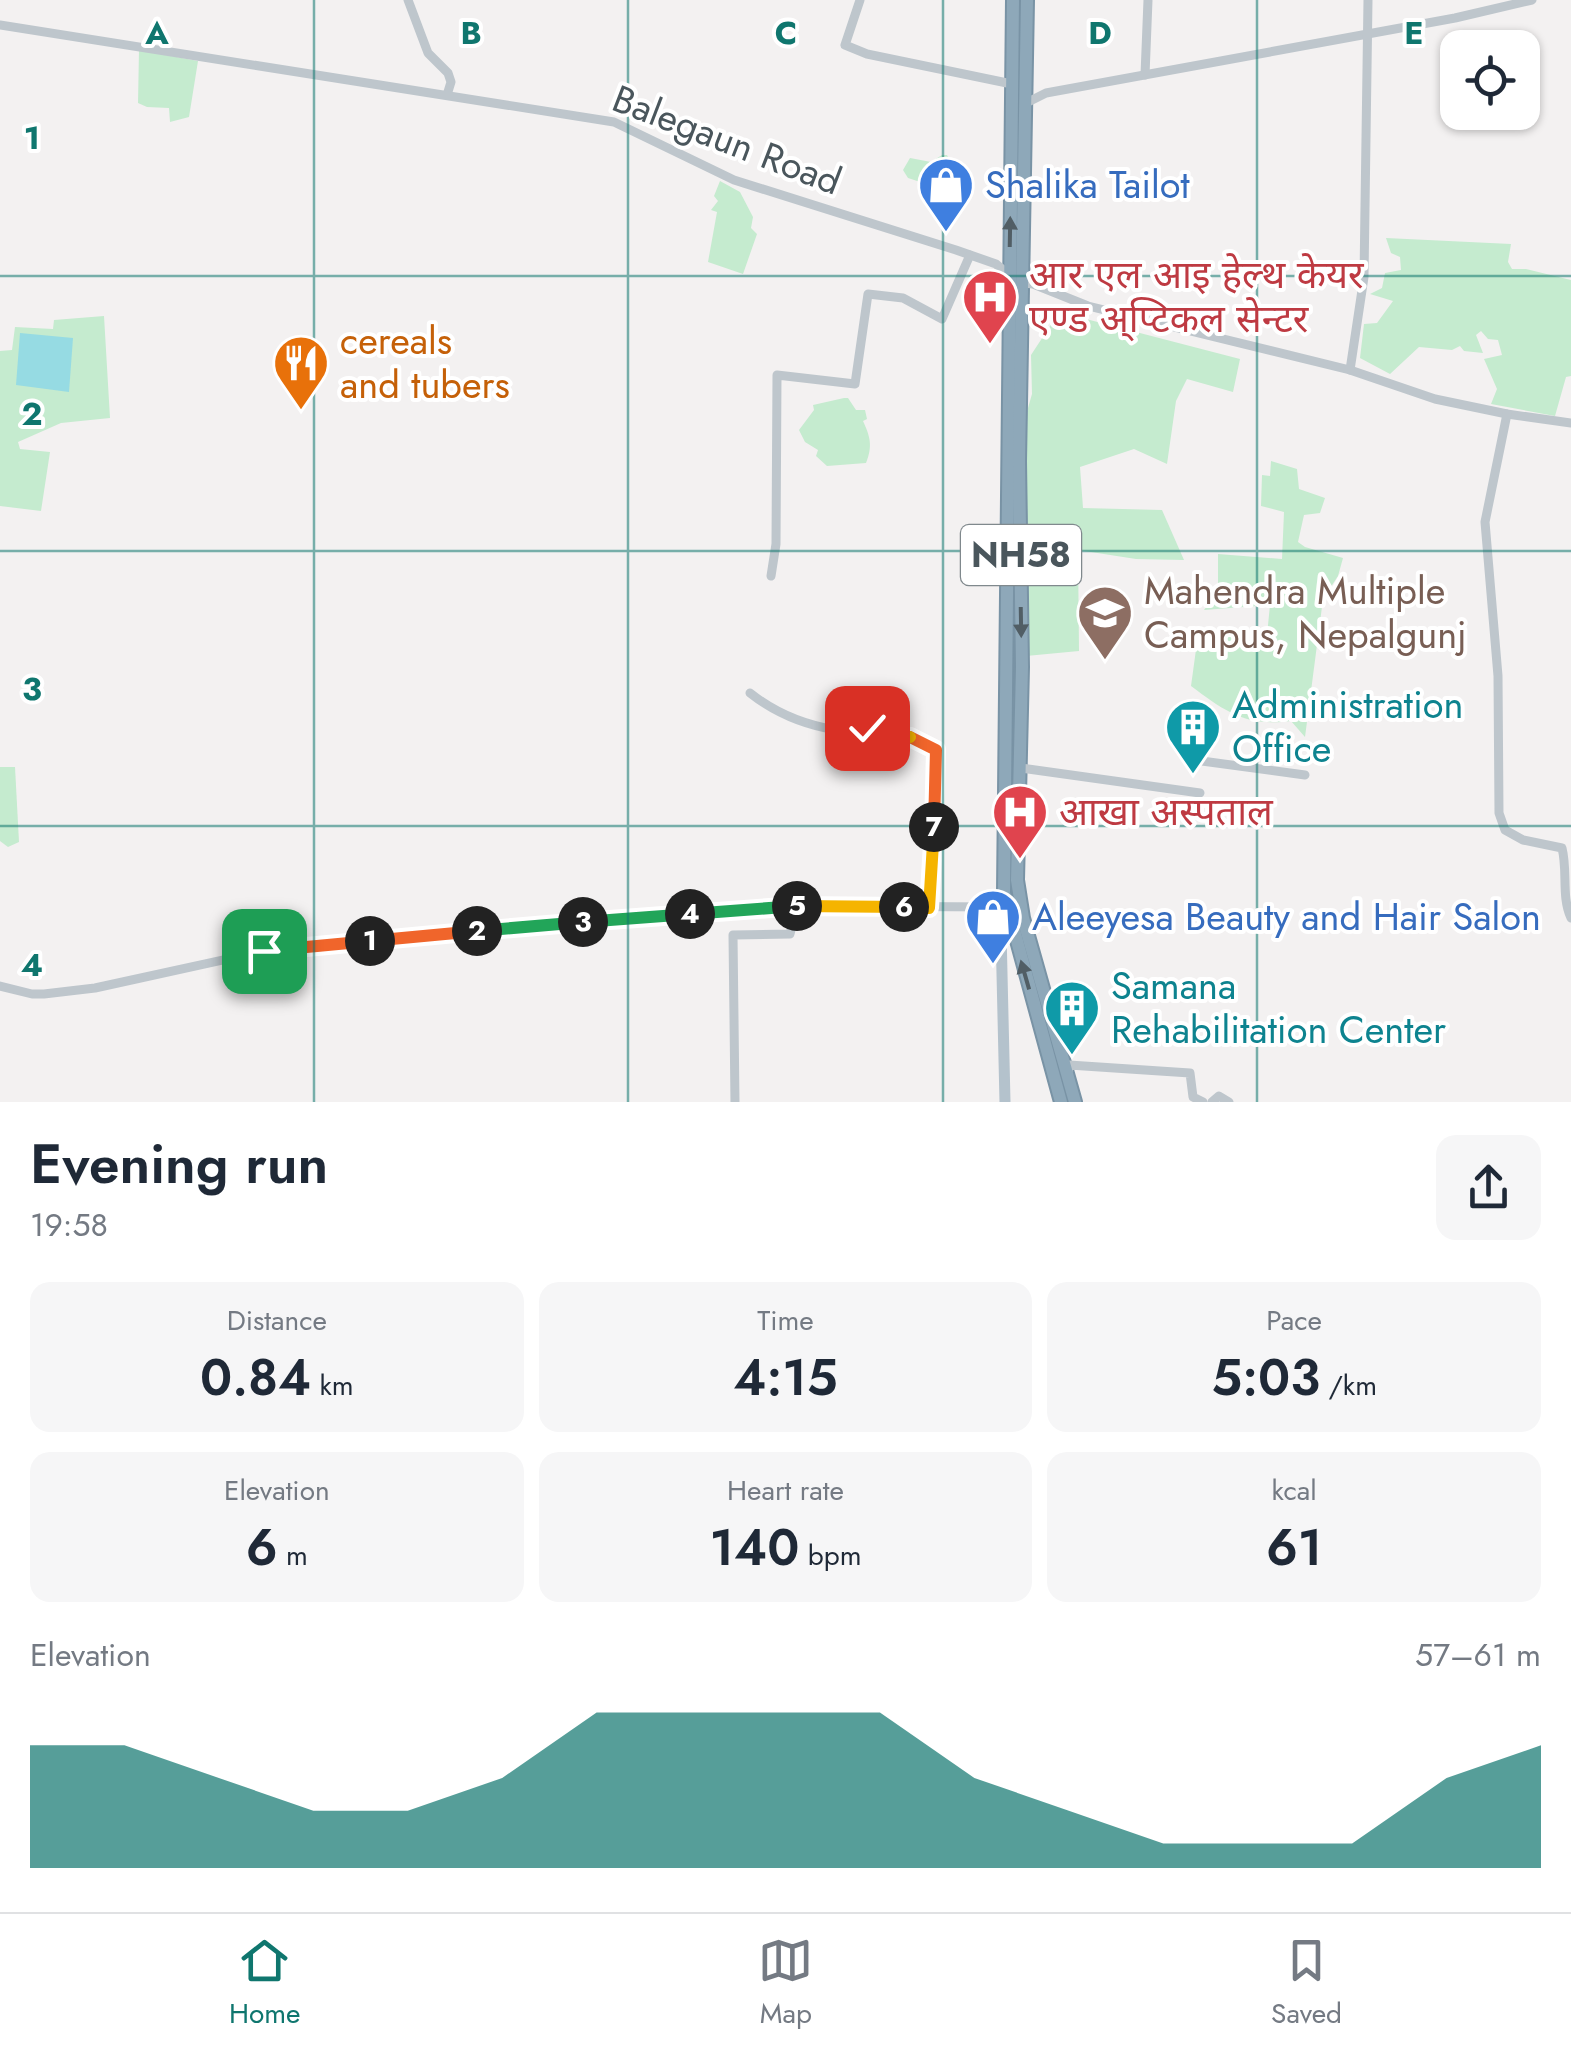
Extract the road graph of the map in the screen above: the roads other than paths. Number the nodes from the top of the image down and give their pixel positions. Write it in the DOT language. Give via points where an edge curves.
graph roads {
  1 [pos="408,0"];
  2 [pos="860,0"];
  3 [pos="1013,0"];
  4 [pos="1027,0"];
  5 [pos="1148,0"];
  6 [pos="1368,0"];
  7 [pos="1532,0"];
  8 [pos="0,25"];
  9 [pos="1366,34"];
  10 [pos="1144,76"];
  11 [pos="1012,84"];
  12 [pos="448,95"];
  13 [pos="1026,103"];
  14 [pos="970,255"];
  15 [pos="1016,279"];
  16 [pos="1350,370"];
  17 [pos="1507,414"];
  18 [pos="1571,424"];
  19 [pos="771,576"];
  20 [pos="750,693"];
  21 [pos="1187,758"];
  22 [pos="1020,773"];
  23 [pos="1306,775"];
  24 [pos="1200,792"];
  25 [pos="797,906"];
  26 [pos="1006,907"];
  27 [pos="929,908"];
  28 [pos="1571,918"];
  29 [pos="0,986"];
  30 [pos="1068,1070"];
  31 [pos="735,1102"];
  32 [pos="1005,1102"];
  33 [pos="1062,1102"];
  34 [pos="1076,1102"];
  35 [pos="1203,1102"];
  36 [pos="1212,1102"];
  37 [pos="1230,1102"];
  1 -- 12 [label="street" via="428,53 448,74"];
  2 -- 11 [label="street" via="845,45"];
  3 -- 11 [label="highway, NH58"];
  4 -- 13 [label="highway, NH58"];
  5 -- 10 [label="street"];
  6 -- 9 [label="street"];
  7 -- 9 [label="street"];
  8 -- 12 [label="street, Balegaun Road"];
  9 -- 10 [label="street"];
  9 -- 16 [label="street" via="1364,263"];
  10 -- 13 [label="street" via="1046,93"];
  15 -- 11 [label="highway, NH58, one-way"];
  12 -- 14 [label="street, Balegaun Road" via="614,122 734,180"];
  13 -- 15 [label="highway, NH58"];
  14 -- 15 [label="street, Balegaun Road"];
  14 -- 19 [label="street" via="942,319 903,298 868,294 855,384 776,375"];
  15 -- 16 [label="street, Balegaun Road" via="1088,306"];
  15 -- 22 [label="highway, NH58, one-way"];
  15 -- 26 [label="highway, NH58"];
  16 -- 17 [label="street, Balegaun Road"];
  17 -- 18 [label="street, Balegaun Road"];
  17 -- 28 [label="street" via="1485,522 1498,676 1499,812 1506,830 1523,840 1562,848"];
  20 -- 27 [label="street" via="806,722 898,733 936,748"];
  21 -- 23 [label="street"];
  22 -- 24 [label="street" via="1022,768"];
  22 -- 30 [label="highway, NH58" via="1019,900"];
  25 -- 27 [label="street"];
  25 -- 29 [label="street" via="264,951 44,994"];
  25 -- 31 [label="street" via="790,934 733,935"];
  26 -- 27 [label="street"];
  26 -- 32 [label="main road"];
  33 -- 26 [label="highway, NH58, one-way"];
  30 -- 34 [label="highway, NH58"];
  30 -- 35 [label="street" via="1095,1065 1190,1072 1192,1097"];
  36 -- 37 [label="street" via="1219,1096"];
}
